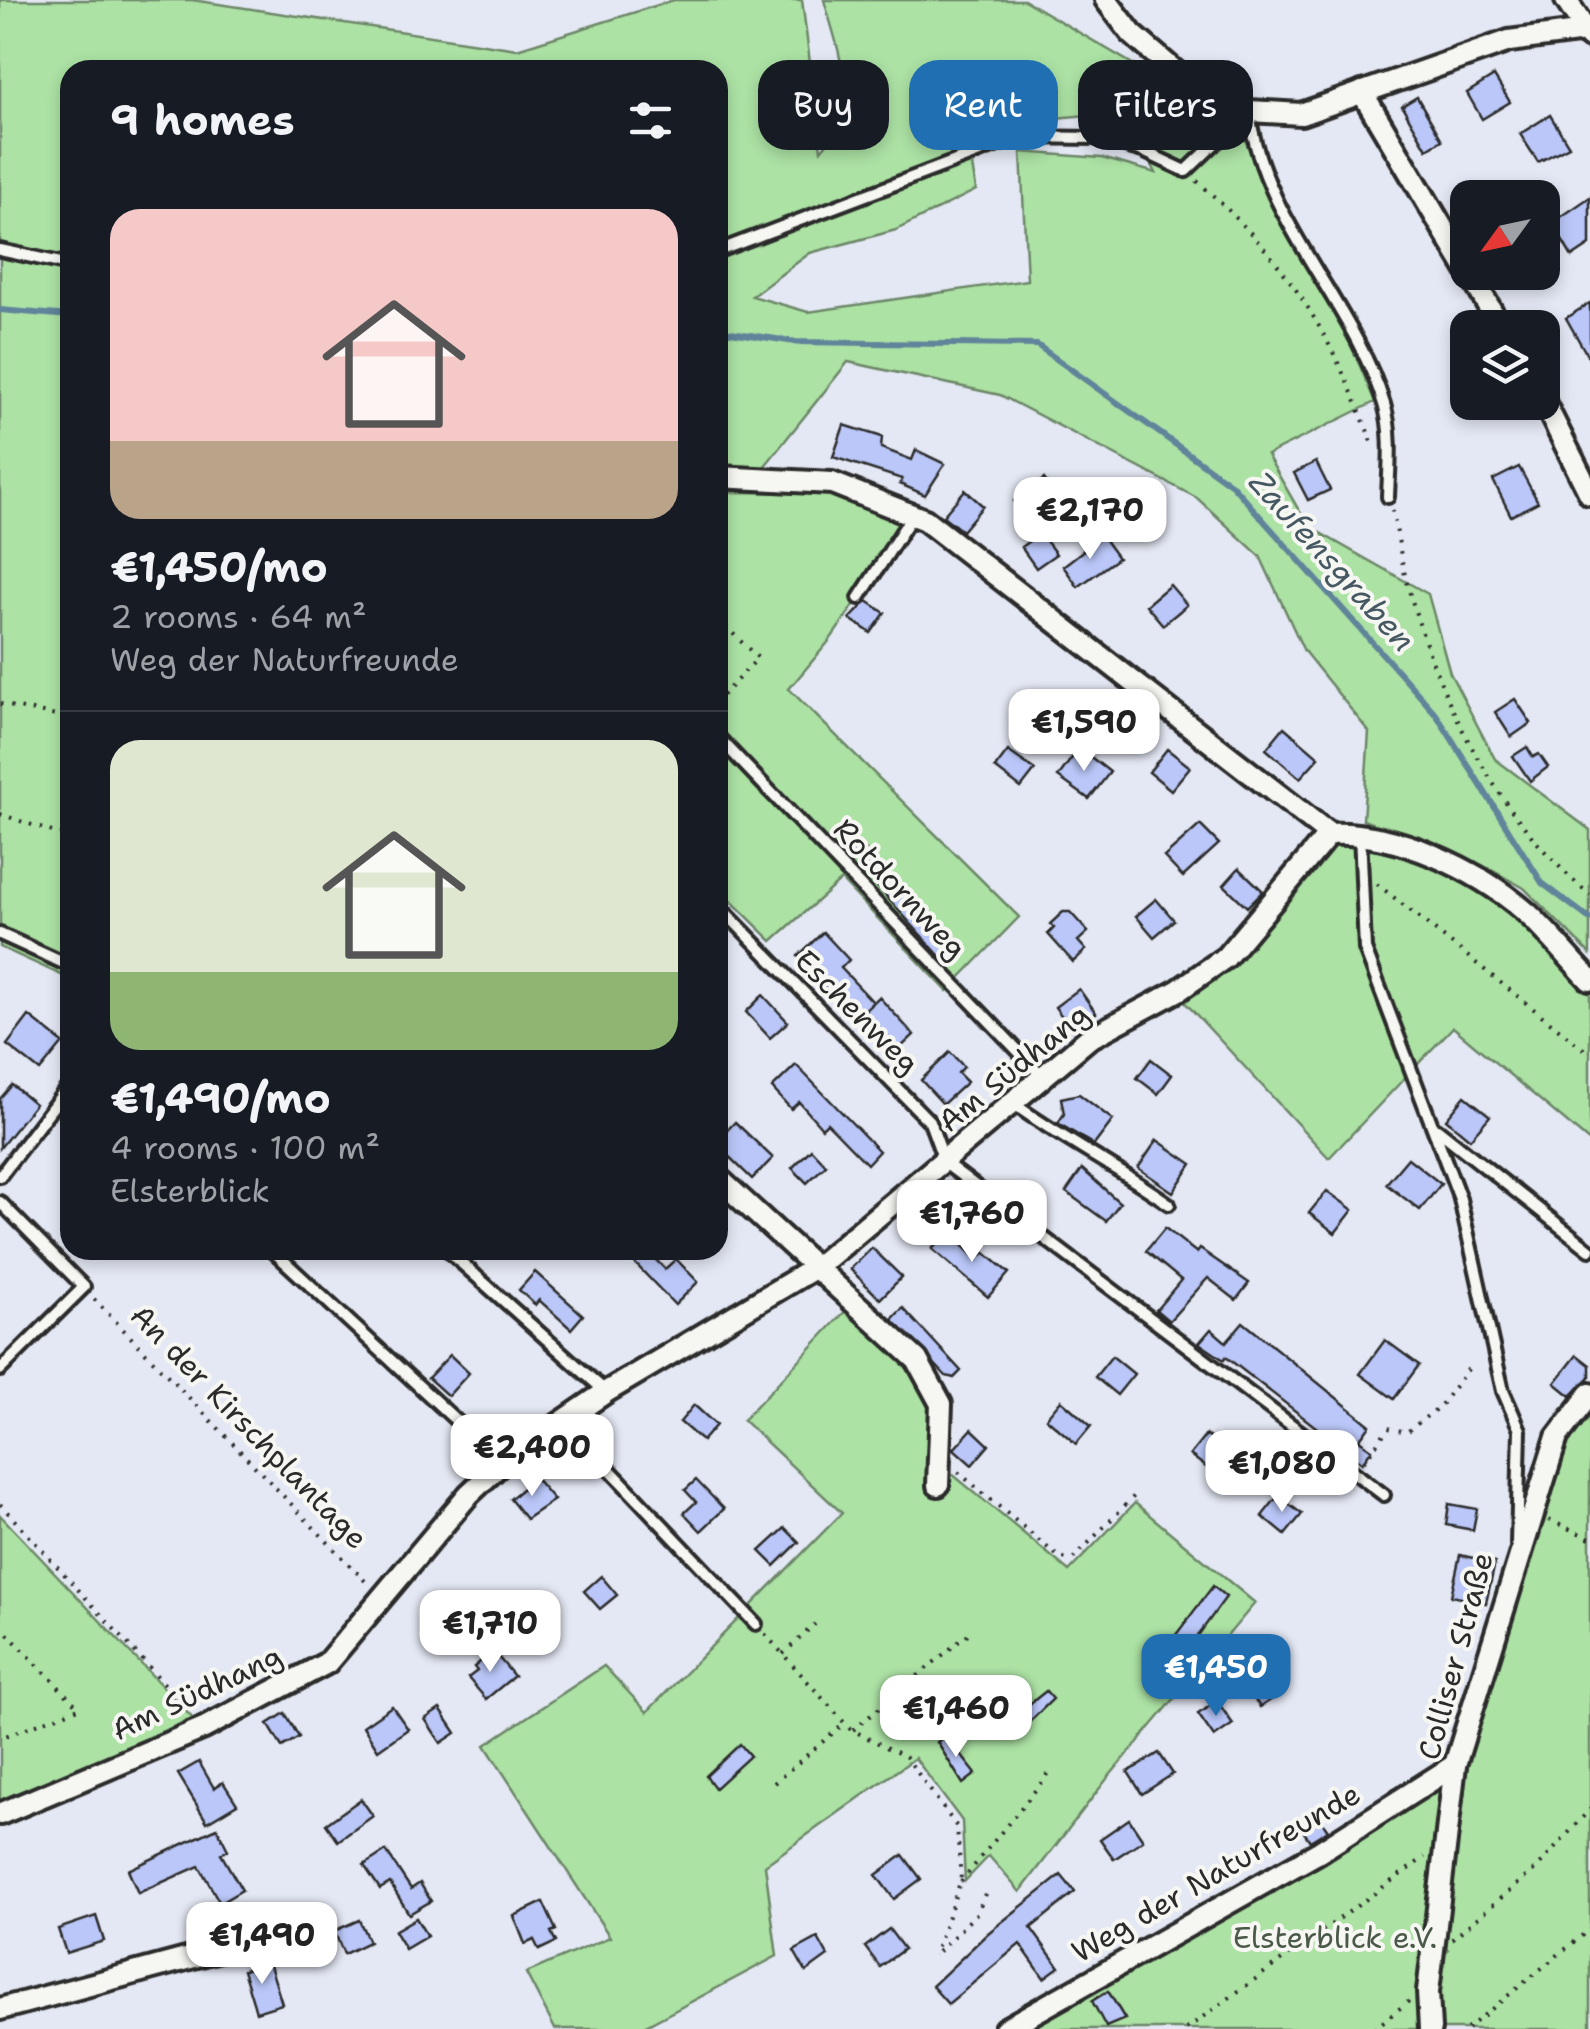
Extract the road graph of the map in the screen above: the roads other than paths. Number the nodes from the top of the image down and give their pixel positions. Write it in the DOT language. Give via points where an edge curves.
graph roads {
  1 [pos="1106,0"];
  2 [pos="1566,0"];
  3 [pos="1588,34"];
  4 [pos="1162,60"];
  5 [pos="1362,92"];
  6 [pos="1253,112"];
  7 [pos="1253,136"];
  8 [pos="1078,138"];
  9 [pos="1129,150"];
  10 [pos="1208,150"];
  11 [pos="1450,241"];
  12 [pos="728,247"];
  13 [pos="0,250"];
  14 [pos="60,263"];
  15 [pos="1553,420"];
  16 [pos="728,477"];
  17 [pos="1590,494"];
  18 [pos="1388,496"];
  19 [pos="912,515"];
  20 [pos="858,598"];
  21 [pos="728,747"];
  22 [pos="1360,832"];
  23 [pos="1328,834"];
  24 [pos="728,915"];
  25 [pos="0,934"];
  26 [pos="60,961"];
  27 [pos="1590,980"];
  28 [pos="1044,1078"];
  29 [pos="60,1097"];
  30 [pos="1014,1104"];
  31 [pos="1436,1128"];
  32 [pos="945,1164"];
  33 [pos="0,1176"];
  34 [pos="728,1187"];
  35 [pos="0,1202"];
  36 [pos="1169,1204"];
  37 [pos="1590,1250"];
  38 [pos="283,1260"];
  39 [pos="457,1260"];
  40 [pos="818,1266"];
  41 [pos="0,1370"];
  42 [pos="1590,1394"];
  43 [pos="597,1398"];
  44 [pos="502,1462"];
  45 [pos="938,1485"];
  46 [pos="1384,1495"];
  47 [pos="1516,1570"];
  48 [pos="756,1624"];
  49 [pos="1456,1765"];
  50 [pos="0,1814"];
  51 [pos="272,1936"];
  52 [pos="0,2008"];
  53 [pos="1005,2029"];
  54 [pos="1430,2029"];
  1 -- 4 [label="street"];
  2 -- 3 [label="street"];
  3 -- 5 [label="street" via="1508,41"];
  5 -- 6 [label="street" via="1301,114"];
  5 -- 11 [label="street"];
  7 -- 18 [label="lane" via="1386,408"];
  8 -- 12 [label="lane" via="1019,137"];
  9 -- 10 [label="lane" via="1186,171"];
  13 -- 14 [label="lane"];
  15 -- 17 [label="street"];
  16 -- 19 [label="street" via="832,482"];
  19 -- 20 [label="lane"];
  19 -- 23 [label="street"];
  21 -- 28 [label="lane, Rotdornweg"];
  22 -- 23 [label="street"];
  22 -- 27 [label="street" via="1475,878 1525,911"];
  22 -- 31 [label="lane, Colliser Straße" via="1365,949"];
  23 -- 28 [label="street, Am Südhang" via="1226,956 1180,990 1088,1039"];
  24 -- 32 [label="lane, Eschenweg" via="930,1122"];
  25 -- 26 [label="lane"];
  28 -- 30 [label="street, Am Südhang"];
  29 -- 33 [label="lane"];
  30 -- 32 [label="street, Am Südhang"];
  30 -- 36 [label="lane"];
  31 -- 37 [label="lane, Colliser Straße"];
  31 -- 47 [label="lane, Colliser Straße" via="1460,1199 1503,1391 1520,1430"];
  32 -- 40 [label="street, Am Südhang"];
  32 -- 46 [label="lane"];
  34 -- 40 [label="street"];
  35 -- 41 [label="lane" via="84,1287"];
  38 -- 44 [label="lane"];
  39 -- 43 [label="lane"];
  40 -- 43 [label="street, Am Südhang"];
  40 -- 45 [label="street" via="918,1360 941,1404"];
  42 -- 47 [label="street" via="1557,1437"];
  43 -- 44 [label="street, Am Südhang"];
  43 -- 48 [label="lane" via="592,1452"];
  44 -- 50 [label="street, Am Südhang" via="327,1662 204,1728"];
  47 -- 49 [label="street, Colliser Straße"];
  49 -- 53 [label="street, Weg der Naturfreunde" via="1319,1852"];
  49 -- 54 [label="street, Colliser Straße" via="1428,1985"];
  51 -- 52 [label="street"];
}
